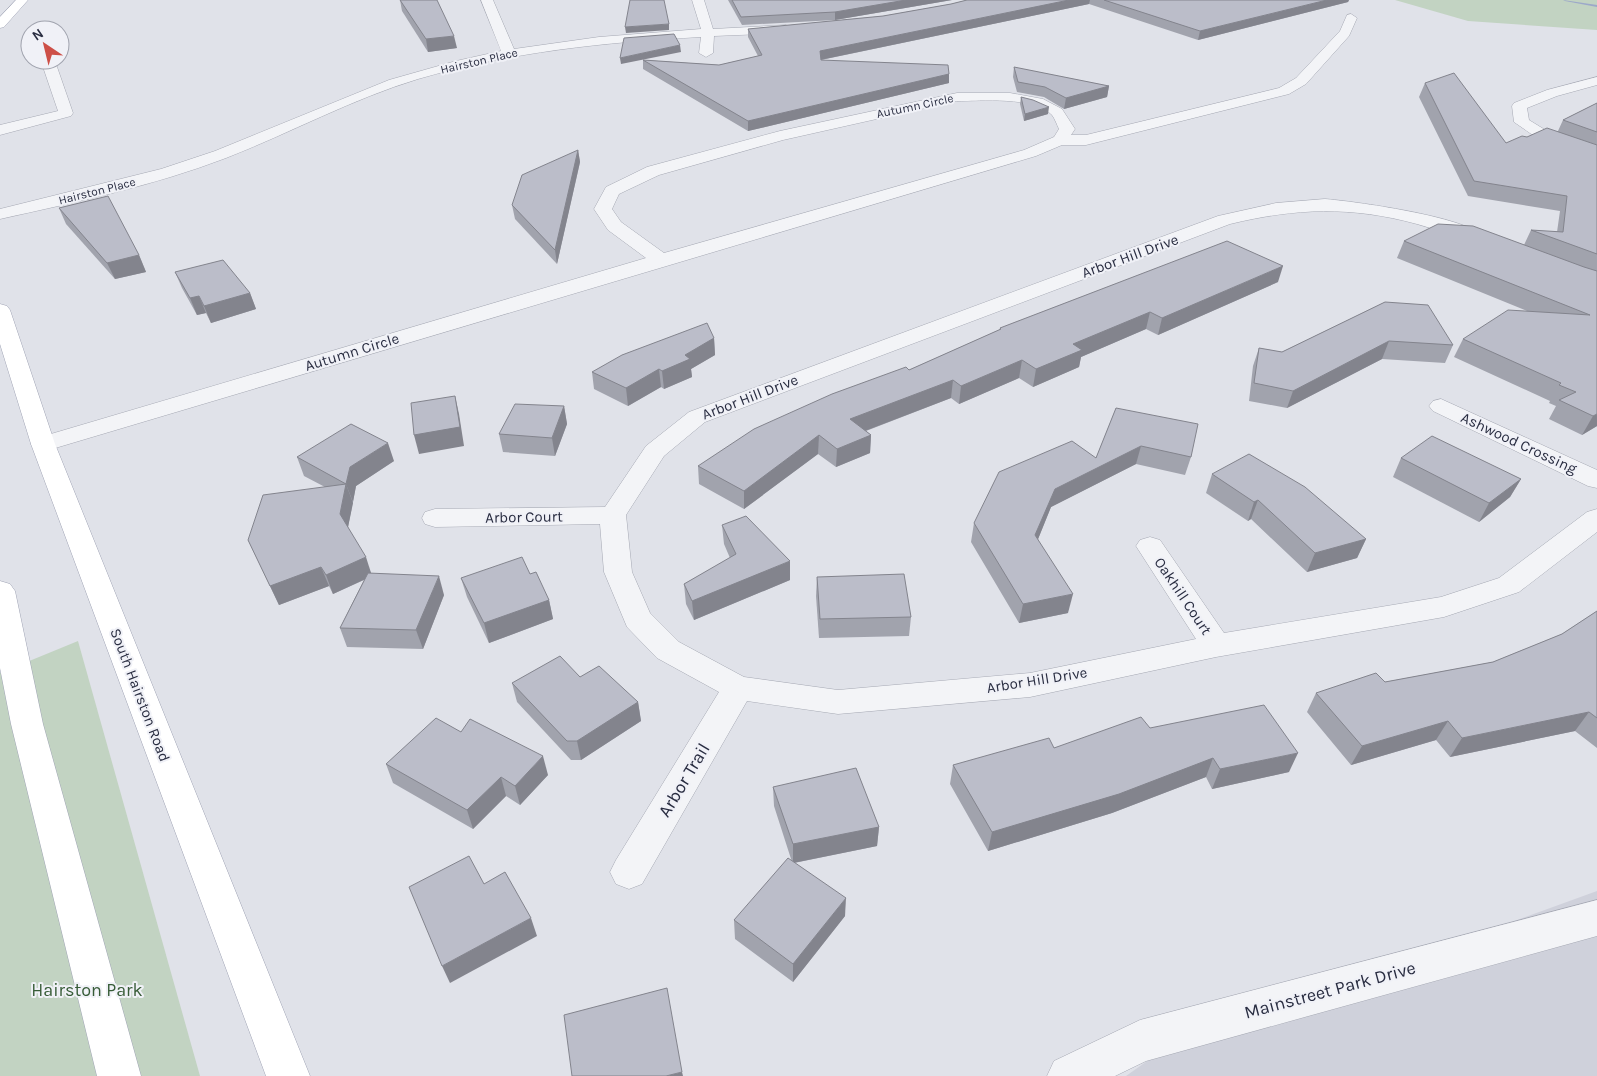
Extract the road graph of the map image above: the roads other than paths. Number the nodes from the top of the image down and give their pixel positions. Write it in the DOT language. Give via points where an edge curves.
graph roads {
  1 [pos="22,0"];
  2 [pos="487,0"];
  3 [pos="698,0"];
  4 [pos="1350,18"];
  5 [pos="0,24"];
  6 [pos="801,28"];
  7 [pos="708,32"];
  8 [pos="706,53"];
  9 [pos="509,54"];
  10 [pos="51,70"];
  11 [pos="1597,81"];
  12 [pos="0,130"];
  13 [pos="1060,140"];
  14 [pos="1597,157"];
  15 [pos="0,214"];
  16 [pos="1490,242"];
  17 [pos="661,260"];
  18 [pos="0,310"];
  19 [pos="1441,406"];
  20 [pos="43,444"];
  21 [pos="1597,480"];
  22 [pos="613,515"];
  23 [pos="435,518"];
  24 [pos="1597,518"];
  25 [pos="1150,546"];
  26 [pos="0,591"];
  27 [pos="1216,646"];
  28 [pos="738,688"];
  29 [pos="629,872"];
  30 [pos="1597,918"];
  31 [pos="119,1076"];
  32 [pos="288,1076"];
  33 [pos="1069,1076"];
  1 -- 5 [label="main road"];
  2 -- 9 [label="street"];
  3 -- 7 [label="street"];
  4 -- 13 [label="street" via="1345,33 1301,81 1284,91 1086,140"];
  6 -- 7 [label="street, Hairston Place"];
  7 -- 8 [label="street"];
  7 -- 9 [label="street, Hairston Place" via="584,41"];
  9 -- 15 [label="street, Hairston Place" via="375,88 165,174"];
  10 -- 12 [label="street" via="66,113"];
  11 -- 14 [label="street" via="1519,106 1522,122 1549,139"];
  13 -- 17 [label="street, Autumn Circle" via="1030,153"];
  13 -- 17 [label="street, Autumn Circle" via="1067,129 1057,112 1041,103 958,96 780,136 653,171 612,191 603,209 614,226"];
  16 -- 22 [label="street, Arbor Hill Drive" via="1445,226 1379,210 1323,206 1278,208 1224,220 697,417 655,451"];
  17 -- 20 [label="street, Autumn Circle"];
  18 -- 20 [label="main road, South Hairston Road"];
  19 -- 21 [label="street, Ashwood Crossing"];
  20 -- 32 [label="main road, South Hairston Road"];
  22 -- 23 [label="street, Arbor Court"];
  22 -- 28 [label="street, Arbor Hill Drive" via="618,572 638,618 668,650"];
  24 -- 27 [label="street, Arbor Hill Drive" via="1508,585 1444,607"];
  25 -- 27 [label="street, Oakhill Court"];
  26 -- 31 [label="main road" via="26,724"];
  27 -- 28 [label="street, Arbor Hill Drive" via="1030,685 838,702"];
  28 -- 29 [label="street, Arbor Trail"];
  30 -- 33 [label="street, Mainstreet Park Drive" via="1140,1041"];
}
